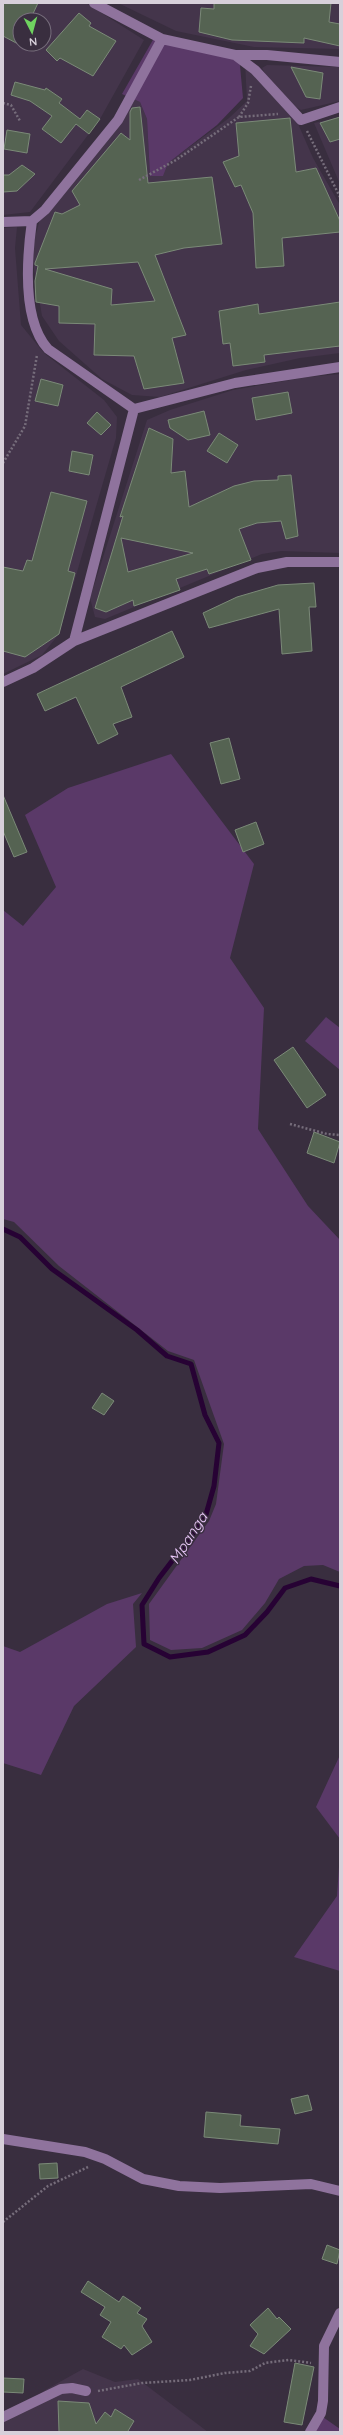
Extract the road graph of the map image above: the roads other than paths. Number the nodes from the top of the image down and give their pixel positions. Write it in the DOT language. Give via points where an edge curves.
graph roads {
  1 [pos="94,3"];
  2 [pos="162,39"];
  3 [pos="235,55"];
  4 [pos="340,62"];
  5 [pos="340,107"];
  6 [pos="32,221"];
  7 [pos="3,222"];
  8 [pos="340,367"];
  9 [pos="134,409"];
  10 [pos="340,562"];
  11 [pos="74,641"];
  12 [pos="3,682"];
  13 [pos="3,2139"];
  14 [pos="340,2191"];
  15 [pos="340,2313"];
  16 [pos="86,2391"];
  17 [pos="3,2417"];
  18 [pos="310,2432"];
  1 -- 2 [label="street"];
  2 -- 3 [label="street"];
  2 -- 6 [label="street" via="118,120 45,210"];
  3 -- 4 [label="street" via="267,55"];
  3 -- 5 [label="street" via="255,70 298,116"];
  6 -- 7 [label="street"];
  6 -- 9 [label="street" via="29,290 33,320 39,339 48,349"];
  8 -- 9 [label="street" via="235,383"];
  9 -- 11 [label="street"];
  10 -- 11 [label="street" via="287,562 257,568"];
  11 -- 12 [label="street" via="33,668"];
  13 -- 14 [label="street" via="85,2152 105,2159 143,2179 179,2186 220,2188 311,2184"];
  15 -- 18 [label="street" via="324,2346 325,2387 321,2413"];
  16 -- 17 [label="street" via="61,2389"];
}
